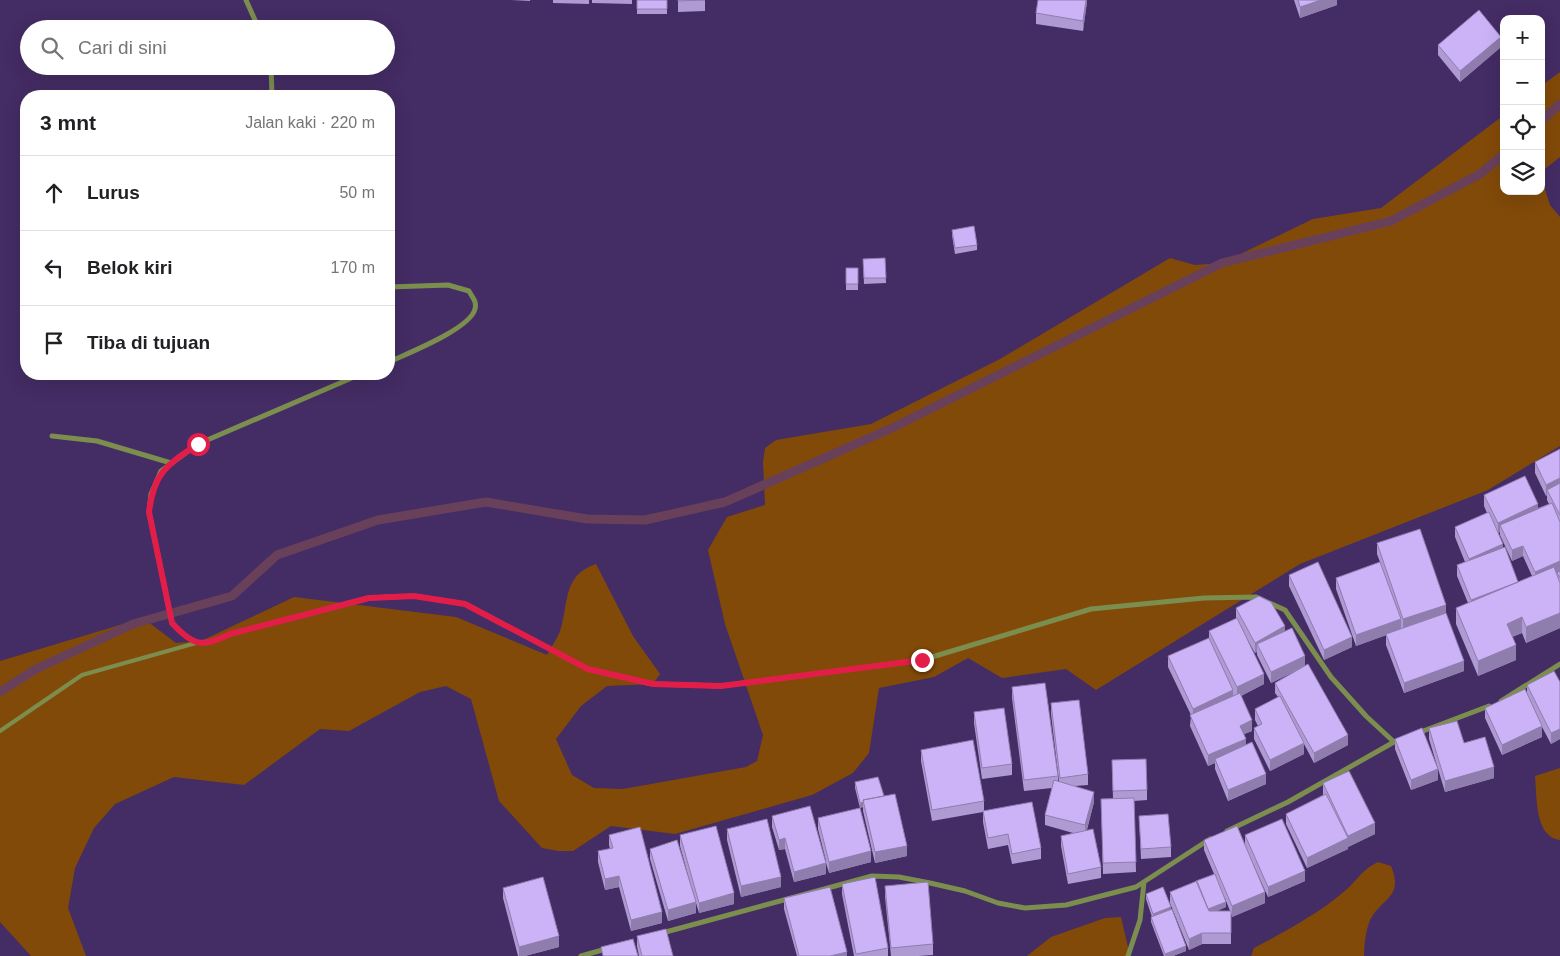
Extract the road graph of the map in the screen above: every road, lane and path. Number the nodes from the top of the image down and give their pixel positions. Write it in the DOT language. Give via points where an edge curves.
graph roads {
  1 [pos="246,0"];
  2 [pos="255,20"];
  3 [pos="271,75"];
  4 [pos="272,90"];
  5 [pos="395,287"];
  6 [pos="395,359"];
  7 [pos="347,380"];
  8 [pos="52,436"];
  9 [pos="170,463"];
  10 [pos="196,643"];
  11 [pos="1560,664"];
  12 [pos="0,731"];
  13 [pos="1412,736"];
  14 [pos="1403,739"];
  15 [pos="1394,742"];
  16 [pos="1144,882"];
  17 [pos="656,935"];
  18 [pos="609,948"];
  19 [pos="581,956"];
  20 [pos="1128,956"];
  1 -- 2 [label="street"];
  3 -- 4 [label="street"];
  5 -- 6 [label="street" via="448,285 468,291 475,301 475,310 456,331"];
  7 -- 9 [label="street" via="198,444"];
  8 -- 9 [label="street" via="97,441"];
  9 -- 10 [label="street" via="155,482 149,512 172,623"];
  10 -- 12 [label="lane" via="82,675"];
  10 -- 15 [label="street" via="212,642 230,634 369,598 414,596 465,604 588,669 653,684 721,686 922,660 1091,609 1204,598 1256,597 1285,610 1331,677"];
  11 -- 13 [label="street" via="1494,705"];
  14 -- 15 [label="street"];
  15 -- 16 [label="street" via="1288,802 1203,842"];
  16 -- 17 [label="street" via="1136,887 1066,905 1025,908 930,883 872,876"];
  16 -- 20 [label="street" via="1140,920"];
  18 -- 19 [label="street"];
}
